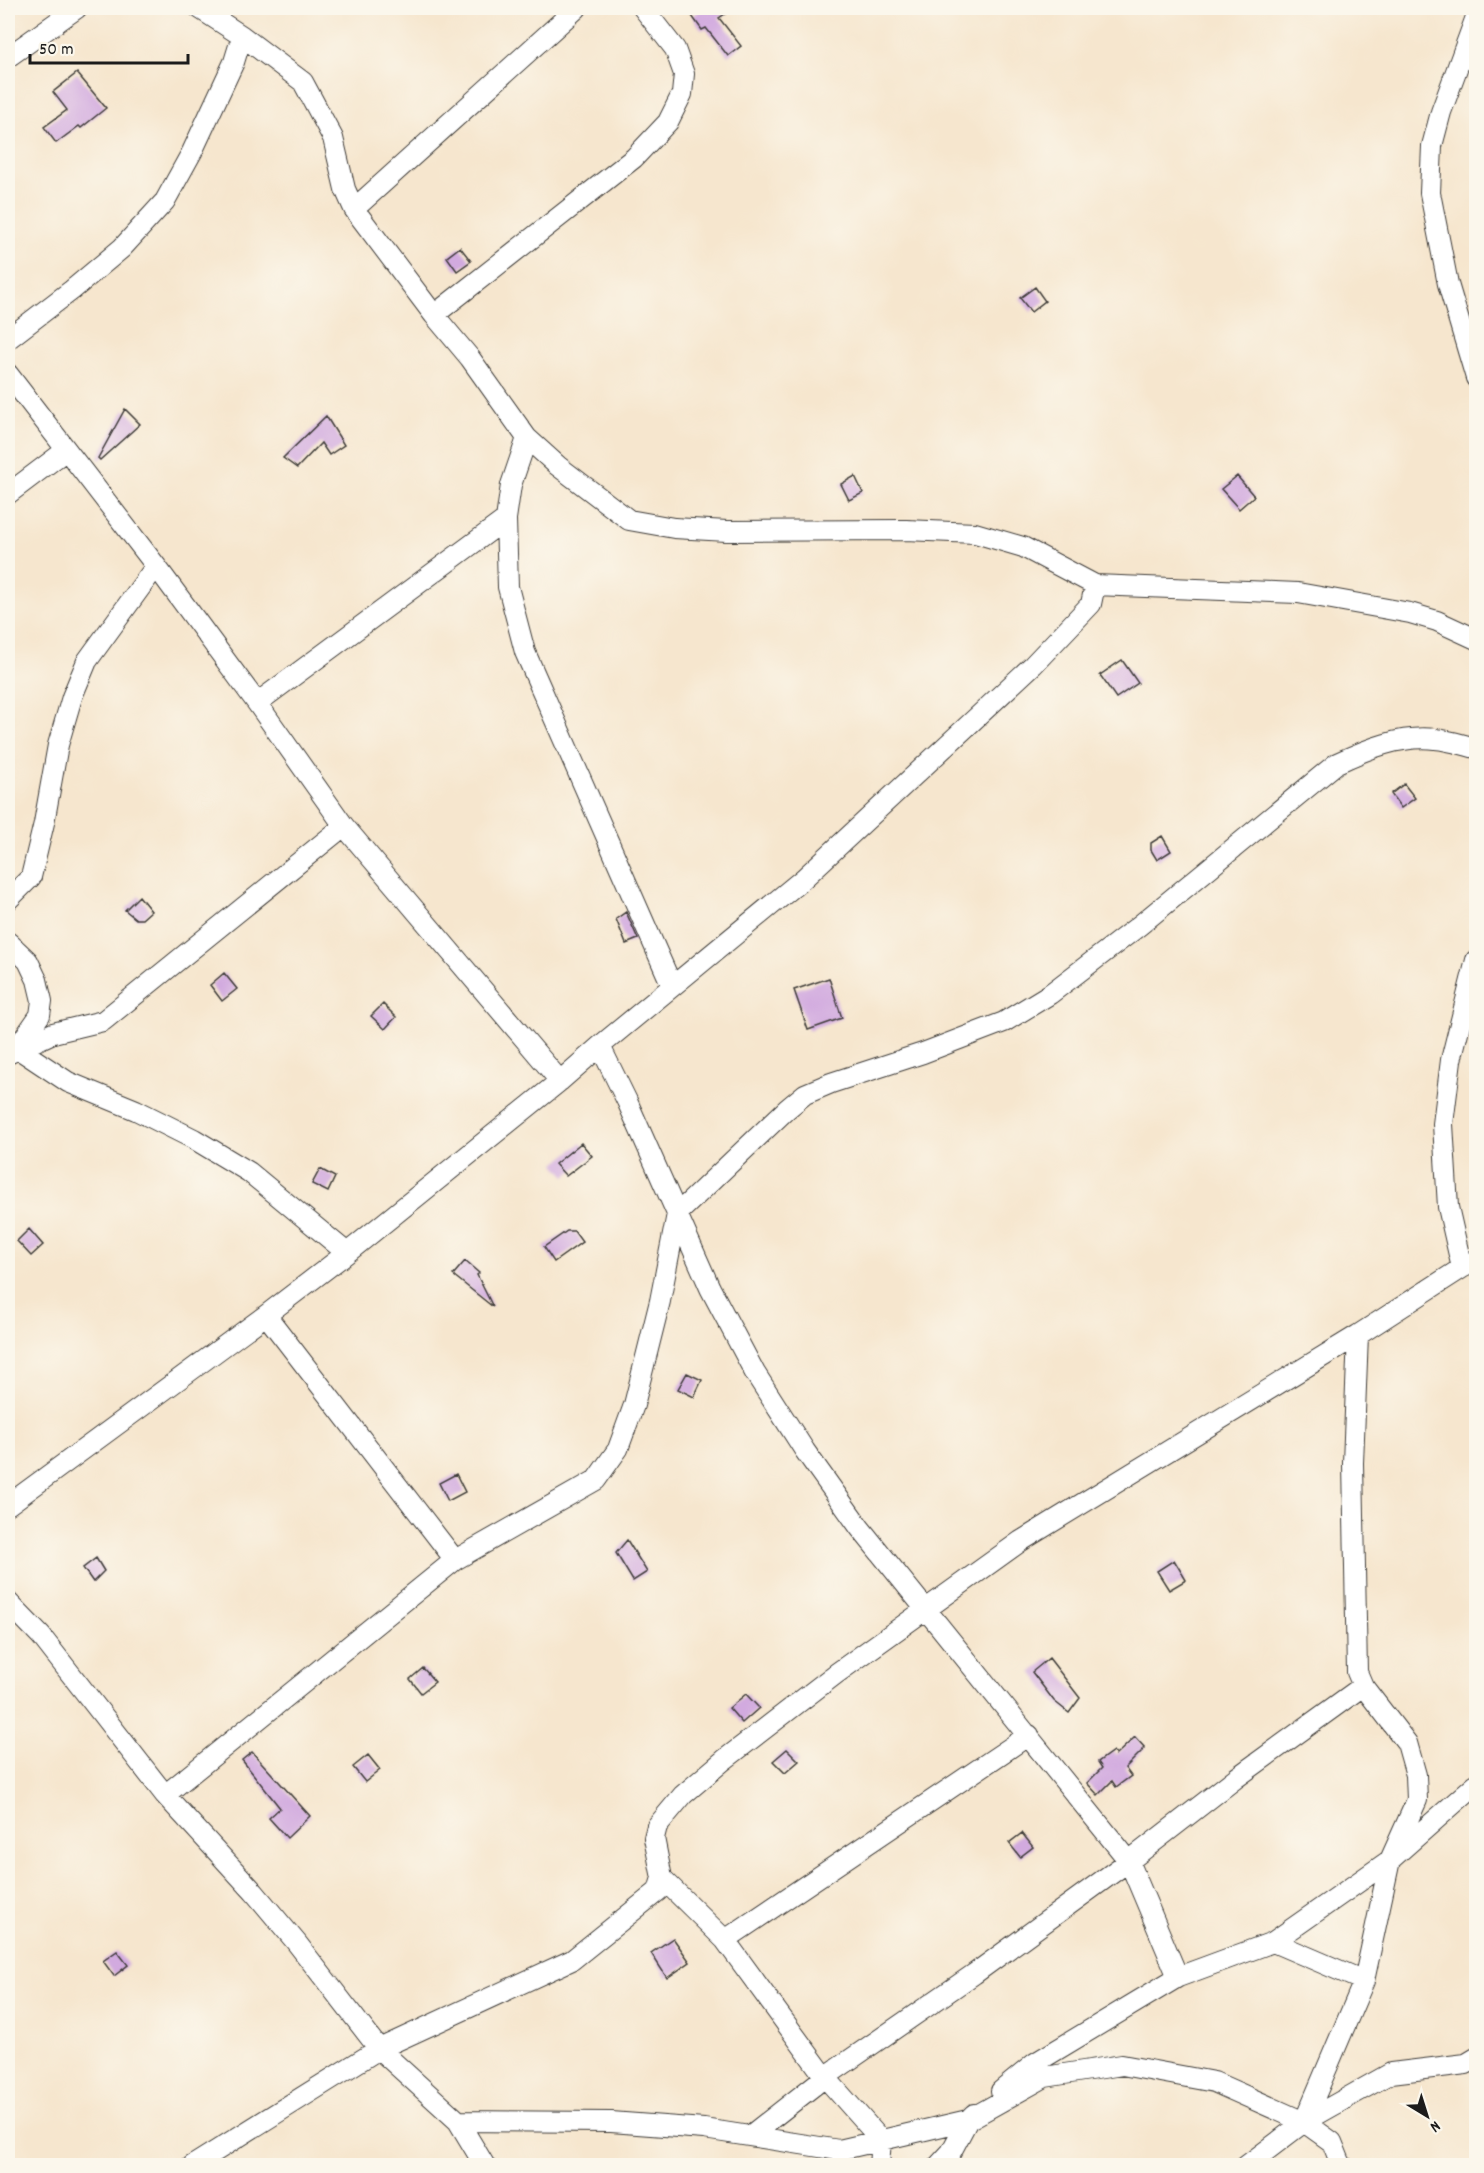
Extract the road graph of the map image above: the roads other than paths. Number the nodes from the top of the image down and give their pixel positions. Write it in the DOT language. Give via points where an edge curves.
graph roads {
  1 [pos="77,8"];
  2 [pos="576,8"];
  3 [pos="643,8"];
  4 [pos="205,9"];
  5 [pos="1476,17"];
  6 [pos="242,36"];
  7 [pos="8,57"];
  8 [pos="354,209"];
  9 [pos="434,315"];
  10 [pos="8,339"];
  11 [pos="8,374"];
  12 [pos="1476,378"];
  13 [pos="527,438"];
  14 [pos="65,451"];
  15 [pos="8,494"];
  16 [pos="506,519"];
  17 [pos="156,566"];
  18 [pos="1095,585"];
  19 [pos="1476,639"];
  20 [pos="257,703"];
  21 [pos="1476,748"];
  22 [pos="345,826"];
  23 [pos="8,900"];
  24 [pos="8,942"];
  25 [pos="1476,960"];
  26 [pos="672,986"];
  27 [pos="600,1046"];
  28 [pos="12,1051"];
  29 [pos="560,1081"];
  30 [pos="678,1214"];
  31 [pos="347,1253"];
  32 [pos="1469,1264"];
  33 [pos="266,1315"];
  34 [pos="1358,1335"];
  35 [pos="8,1505"];
  36 [pos="455,1560"];
  37 [pos="8,1602"];
  38 [pos="926,1608"];
  39 [pos="1363,1686"];
  40 [pos="1029,1735"];
  41 [pos="1476,1784"];
  42 [pos="165,1795"];
  43 [pos="1390,1860"];
  44 [pos="1129,1861"];
  45 [pos="662,1878"];
  46 [pos="725,1940"];
  47 [pos="1274,1942"];
  48 [pos="1178,1977"];
  49 [pos="1364,1981"];
  50 [pos="379,2049"];
  51 [pos="1476,2058"];
  52 [pos="825,2077"];
  53 [pos="968,2120"];
  54 [pos="458,2121"];
  55 [pos="1304,2122"];
  56 [pos="751,2135"];
  57 [pos="881,2140"];
  58 [pos="192,2166"];
  59 [pos="485,2166"];
  60 [pos="879,2166"];
  61 [pos="938,2166"];
  62 [pos="1246,2166"];
  63 [pos="1343,2166"];
  1 -- 7 [label="street"];
  2 -- 8 [label="street"];
  3 -- 9 [label="street" via="675,49 684,74 682,94 668,122 634,158"];
  4 -- 6 [label="street"];
  5 -- 12 [label="street" via="1432,146 1430,193 1448,284"];
  6 -- 8 [label="street" via="303,82 333,138"];
  6 -- 10 [label="street" via="234,62 165,201 122,248"];
  8 -- 9 [label="street"];
  9 -- 13 [label="street"];
  11 -- 14 [label="street"];
  13 -- 16 [label="street" via="511,485"];
  13 -- 18 [label="street" via="619,513 644,524 727,531 975,533 1023,547"];
  14 -- 15 [label="street"];
  14 -- 17 [label="street"];
  16 -- 20 [label="street"];
  16 -- 26 [label="street" via="508,587 525,652"];
  17 -- 20 [label="street"];
  17 -- 23 [label="street" via="83,670 58,745 31,877"];
  18 -- 19 [label="street" via="1298,593 1410,613"];
  18 -- 26 [label="street" via="1090,604 1033,665 803,879"];
  20 -- 22 [label="street"];
  21 -- 30 [label="street" via="1434,738 1402,741 1374,746 1337,763 1050,994 1004,1022 805,1094"];
  22 -- 28 [label="street" via="103,1021 53,1034"];
  22 -- 29 [label="street"];
  24 -- 28 [label="street" via="28,961 42,1001 40,1015"];
  25 -- 32 [label="street" via="1450,1060 1443,1124 1448,1207"];
  26 -- 27 [label="street"];
  27 -- 29 [label="street"];
  27 -- 30 [label="street"];
  28 -- 31 [label="street" via="68,1082 194,1138 249,1172"];
  29 -- 31 [label="street"];
  30 -- 36 [label="street" via="634,1405 618,1449 596,1480"];
  30 -- 38 [label="street" via="710,1288 755,1373 860,1528"];
  31 -- 33 [label="street"];
  32 -- 34 [label="street"];
  33 -- 35 [label="street"];
  33 -- 36 [label="street"];
  34 -- 38 [label="street" via="1021,1541"];
  34 -- 39 [label="street" via="1354,1542 1357,1672"];
  36 -- 42 [label="street"];
  37 -- 42 [label="street" via="41,1636"];
  38 -- 40 [label="street"];
  38 -- 45 [label="street" via="683,1795 657,1826 654,1838"];
  39 -- 43 [label="street" via="1407,1743 1416,1774 1417,1800"];
  39 -- 44 [label="street"];
  40 -- 44 [label="street"];
  40 -- 46 [label="street"];
  41 -- 43 [label="street"];
  42 -- 50 [label="street" via="254,1892"];
  43 -- 47 [label="street"];
  43 -- 49 [label="street"];
  44 -- 48 [label="street"];
  44 -- 52 [label="street"];
  45 -- 46 [label="street"];
  45 -- 50 [label="street" via="651,1898 572,1960"];
  46 -- 52 [label="street"];
  47 -- 48 [label="street"];
  47 -- 49 [label="street"];
  48 -- 53 [label="street" via="1035,2063"];
  49 -- 55 [label="street"];
  50 -- 54 [label="street"];
  50 -- 58 [label="street"];
  51 -- 55 [label="street" via="1466,2064 1391,2073"];
  52 -- 56 [label="street"];
  52 -- 57 [label="street"];
  53 -- 55 [label="street" via="1045,2077 1122,2065 1214,2082"];
  53 -- 57 [label="street"];
  53 -- 61 [label="street" via="951,2152"];
  54 -- 56 [label="street" via="611,2122"];
  54 -- 59 [label="street"];
  55 -- 62 [label="street"];
  55 -- 63 [label="street" via="1332,2142"];
  56 -- 57 [label="street" via="839,2150"];
  57 -- 60 [label="street"];
}
